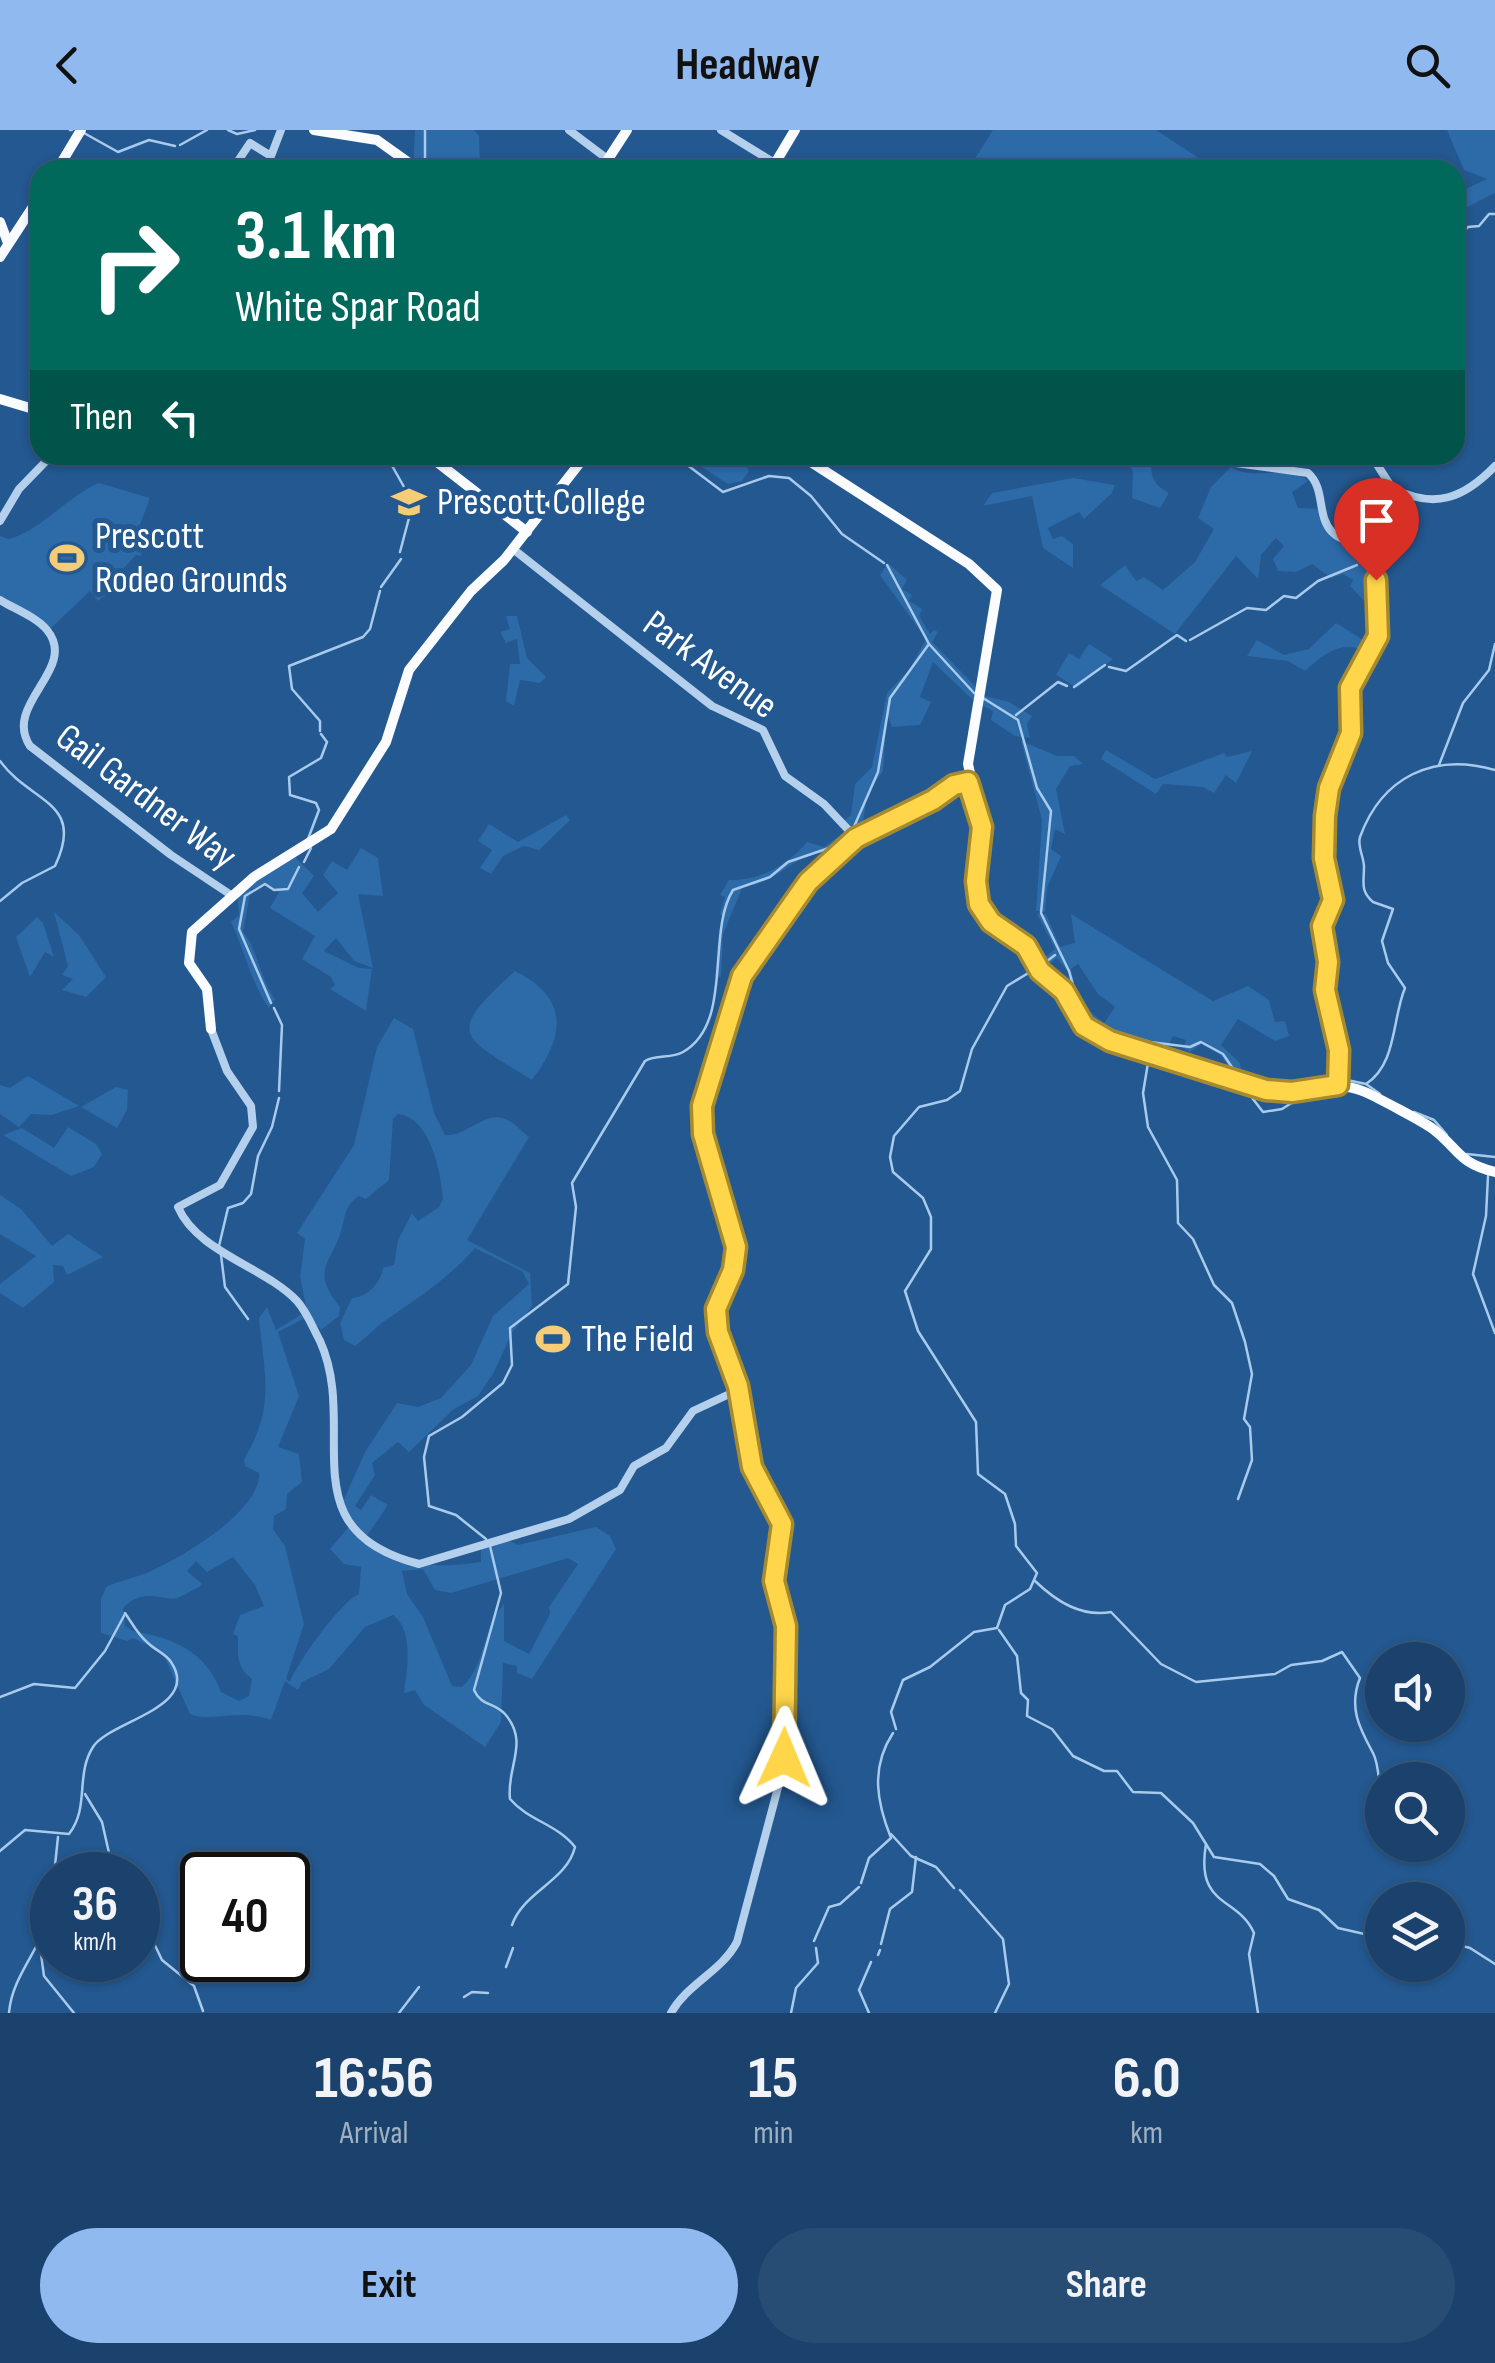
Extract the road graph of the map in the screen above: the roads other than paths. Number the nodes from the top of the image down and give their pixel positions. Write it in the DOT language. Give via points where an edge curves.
graph roads {
  1 [pos="81,130"];
  2 [pos="280,130"];
  3 [pos="314,130"];
  4 [pos="569,130"];
  5 [pos="627,130"];
  6 [pos="722,130"];
  7 [pos="795,130"];
  8 [pos="63,160"];
  9 [pos="239,160"];
  10 [pos="406,160"];
  11 [pos="599,160"];
  12 [pos="607,160"];
  13 [pos="763,160"];
  14 [pos="777,160"];
  15 [pos="30,211"];
  16 [pos="0,221"];
  17 [pos="16,232"];
  18 [pos="8,244"];
  19 [pos="0,257"];
  20 [pos="0,399"];
  21 [pos="30,408"];
  22 [pos="43,465"];
  23 [pos="441,465"];
  24 [pos="578,465"];
  25 [pos="815,465"];
  26 [pos="1242,465"];
  27 [pos="1377,465"];
  28 [pos="1495,466"];
  29 [pos="0,521"];
  30 [pos="527,532"];
  31 [pos="513,549"];
  32 [pos="0,600"];
  33 [pos="968,782"];
  34 [pos="856,838"];
  35 [pos="232,894"];
  36 [pos="211,1029"];
  37 [pos="1338,1085"];
  38 [pos="1495,1172"];
  39 [pos="738,1390"];
  40 [pos="671,2013"];
  1 -- 8 [label="main road"];
  2 -- 9 [label="street" via="271,156 250,143"];
  3 -- 10 [label="main road" via="378,140"];
  4 -- 11 [label="street"];
  5 -- 12 [label="main road"];
  6 -- 13 [label="street"];
  7 -- 14 [label="main road"];
  15 -- 17 [label="main road"];
  16 -- 17 [label="street"];
  16 -- 18 [label="main road"];
  17 -- 18 [label="main road"];
  18 -- 19 [label="main road"];
  20 -- 21 [label="main road"];
  22 -- 29 [label="street"];
  23 -- 30 [label="main road"];
  24 -- 30 [label="main road"];
  25 -- 33 [label="main road" via="998,590 972,721"];
  26 -- 37 [label="street" via="1308,472 1333,534 1374,554 1380,622 1350,688 1351,733 1325,816 1333,900 1322,926 1325,990 1339,1050"];
  27 -- 28 [label="street" via="1392,488 1442,498 1464,494"];
  30 -- 31 [label="main road"];
  31 -- 34 [label="street, Park Avenue" via="712,706 763,730 785,776"];
  31 -- 35 [label="main road" via="409,670 386,742 330,830"];
  32 -- 35 [label="street, Gail Gardner Way" via="46,630 55,649 23,715 30,746 170,855"];
  33 -- 34 [label="street"];
  33 -- 37 [label="main road" via="982,827 979,904 991,922 1026,946 1089,1031 1266,1090"];
  34 -- 39 [label="street" via="813,876 744,971 702,1106 703,1134 735,1238 734,1265 716,1320"];
  35 -- 36 [label="main road" via="190,939 189,964 207,990"];
  36 -- 39 [label="street" via="227,1071 251,1106 253,1127 220,1184 178,1207 189,1226 288,1294 306,1314 330,1374 333,1483 350,1523 370,1540 419,1564 569,1519 620,1490 634,1466 673,1441 690,1414"];
  37 -- 38 [label="main road" via="1369,1094 1432,1129 1460,1160"];
  39 -- 40 [label="street" via="752,1467 782,1524 774,1581 786,1630 784,1765 735,1947 686,1988"];
}
